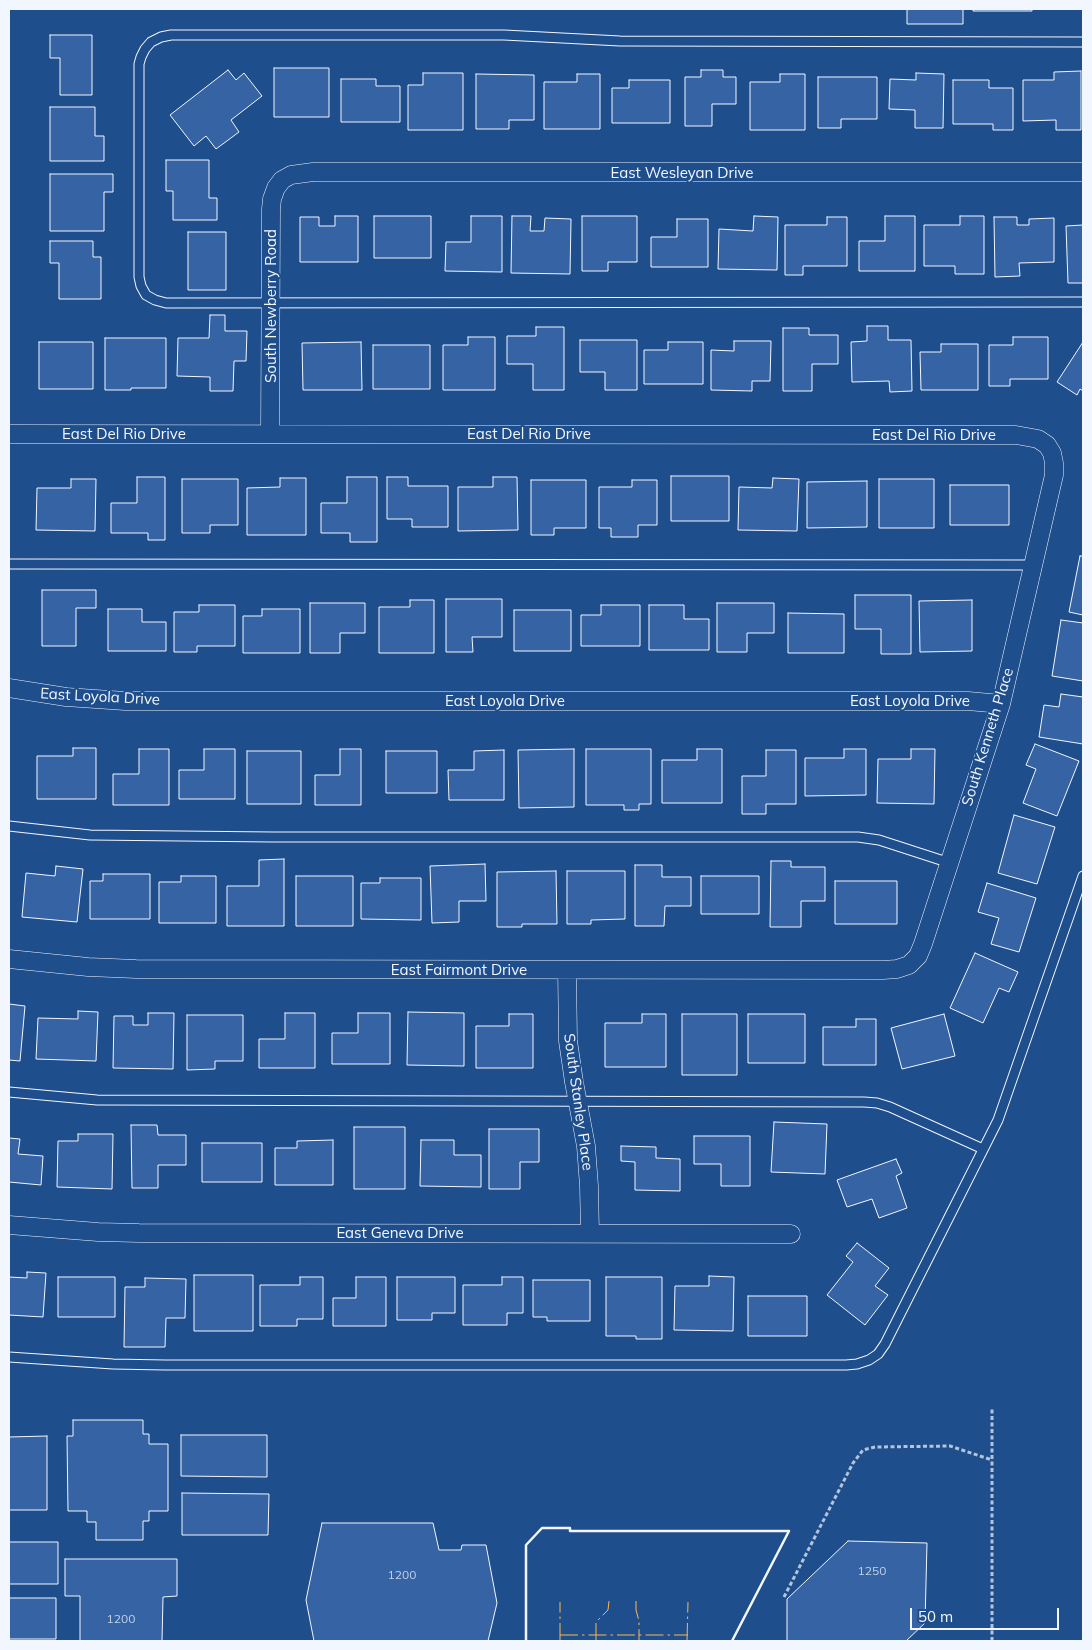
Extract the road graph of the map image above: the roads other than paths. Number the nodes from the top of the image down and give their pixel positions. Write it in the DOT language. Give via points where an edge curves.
graph roads {
  1 [pos="1083,42"];
  2 [pos="1083,172"];
  3 [pos="282,180"];
  4 [pos="271,302"];
  5 [pos="1083,302"];
  6 [pos="9,434"];
  7 [pos="270,434"];
  8 [pos="1047,445"];
  9 [pos="9,564"];
  10 [pos="1032,565"];
  11 [pos="9,688"];
  12 [pos="1001,704"];
  13 [pos="9,826"];
  14 [pos="950,863"];
  15 [pos="1083,876"];
  16 [pos="9,960"];
  17 [pos="909,965"];
  18 [pos="567,970"];
  19 [pos="9,1092"];
  20 [pos="578,1101"];
  21 [pos="983,1149"];
  22 [pos="9,1225"];
  23 [pos="590,1233"];
  24 [pos="790,1234"];
  25 [pos="9,1357"];
  1 -- 4 [label="lane" via="620,41 504,35 161,37 145,49 139,64 141,286 146,295 166,303"];
  2 -- 3 [label="street, East Wesleyan Drive" via="313,172 291,175"];
  3 -- 4 [label="street, South Newberry Road" via="276,188 271,209"];
  4 -- 5 [label="lane"];
  4 -- 7 [label="street, South Newberry Road"];
  6 -- 7 [label="street, East Del Rio Drive"];
  7 -- 8 [label="street, East Del Rio Drive" via="1016,435 1038,439"];
  8 -- 10 [label="street, South Kenneth Place" via="1052,453 1054,475"];
  9 -- 10 [label="lane"];
  10 -- 12 [label="street, South Kenneth Place"];
  11 -- 12 [label="street, East Loyola Drive" via="66,697 125,701 968,701"];
  12 -- 14 [label="street, South Kenneth Place"];
  13 -- 14 [label="lane" via="90,835 858,837 879,840"];
  14 -- 17 [label="street, South Kenneth Place" via="923,944"];
  15 -- 21 [label="lane" via="998,1120"];
  16 -- 18 [label="street, East Fairmont Drive" via="136,969"];
  17 -- 18 [label="street, East Fairmont Drive" via="884,970"];
  18 -- 20 [label="street, South Stanley Place" via="568,1041"];
  19 -- 20 [label="lane" via="97,1100"];
  20 -- 21 [label="lane" via="877,1103"];
  20 -- 23 [label="street, South Stanley Place" via="588,1167"];
  21 -- 25 [label="lane" via="885,1344 878,1354 857,1364 165,1365"];
  22 -- 23 [label="street, East Geneva Drive" via="139,1233"];
  23 -- 24 [label="street, East Geneva Drive"];
}
